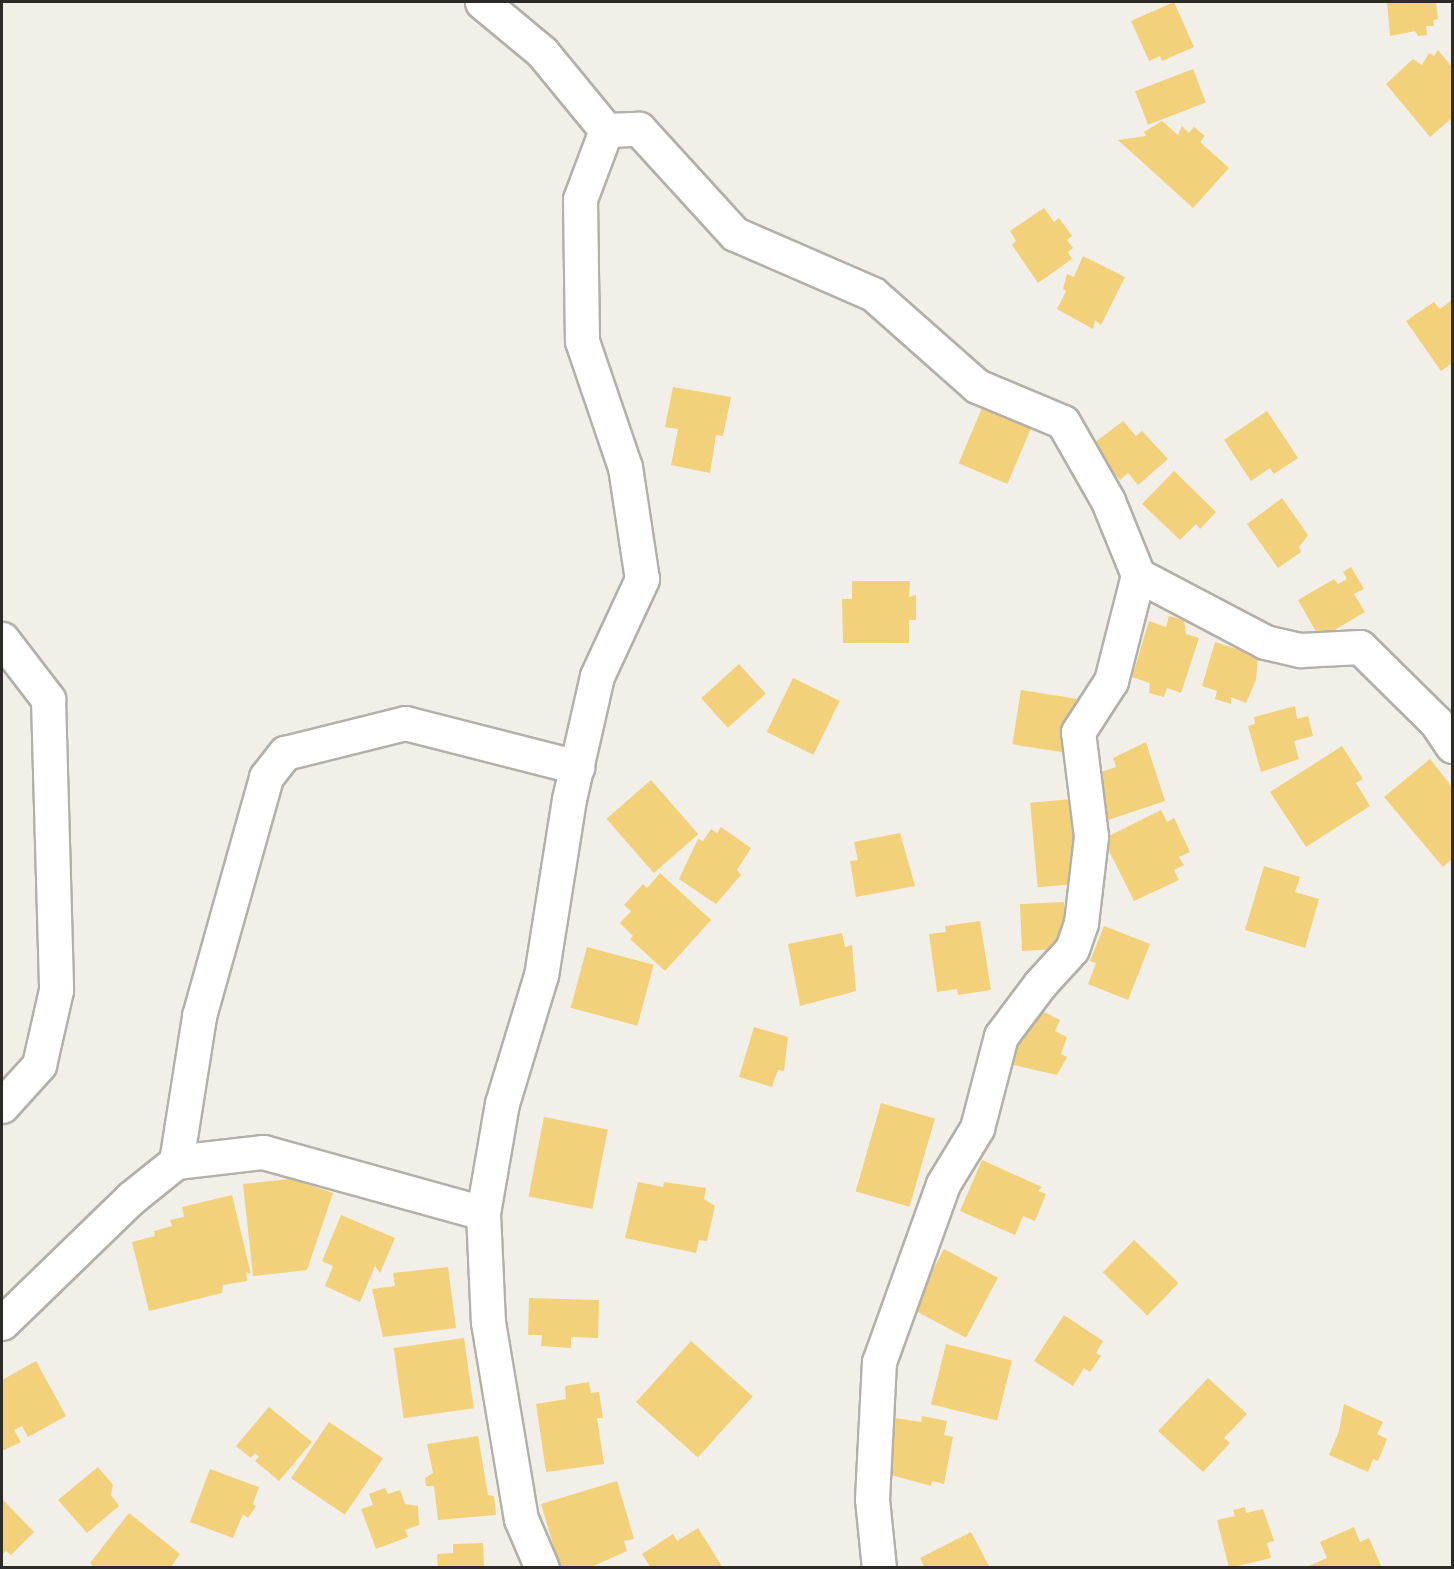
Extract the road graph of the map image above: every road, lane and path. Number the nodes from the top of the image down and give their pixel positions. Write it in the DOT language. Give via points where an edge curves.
graph roads {
  1 [pos="482,2"];
  2 [pos="606,129"];
  3 [pos="1138,575"];
  4 [pos="2,639"];
  5 [pos="1452,746"];
  6 [pos="577,767"];
  7 [pos="2,1106"];
  8 [pos="176,1162"];
  9 [pos="483,1213"];
  10 [pos="2,1323"];
  11 [pos="542,1568"];
  12 [pos="879,1568"];
  1 -- 2 [label="street" via="542,52"];
  2 -- 3 [label="street" via="639,129 735,234 873,294 977,386 1063,422 1108,501"];
  2 -- 6 [label="street" via="580,199 582,341 625,467 642,579 597,676"];
  3 -- 5 [label="street" via="1266,642 1301,650 1360,647 1436,722"];
  3 -- 12 [label="street" via="1111,681 1078,732 1091,836 1081,923 1072,949 1001,1036 977,1128 943,1184 879,1362 872,1499"];
  4 -- 7 [label="street" via="48,699 56,990 39,1065"];
  6 -- 8 [label="street" via="405,723 285,753 266,777 199,1016"];
  6 -- 9 [label="street" via="541,975 502,1103"];
  8 -- 9 [label="street" via="263,1152"];
  8 -- 10 [label="street" via="131,1198"];
  9 -- 11 [label="street" via="488,1322 521,1519"];
}
